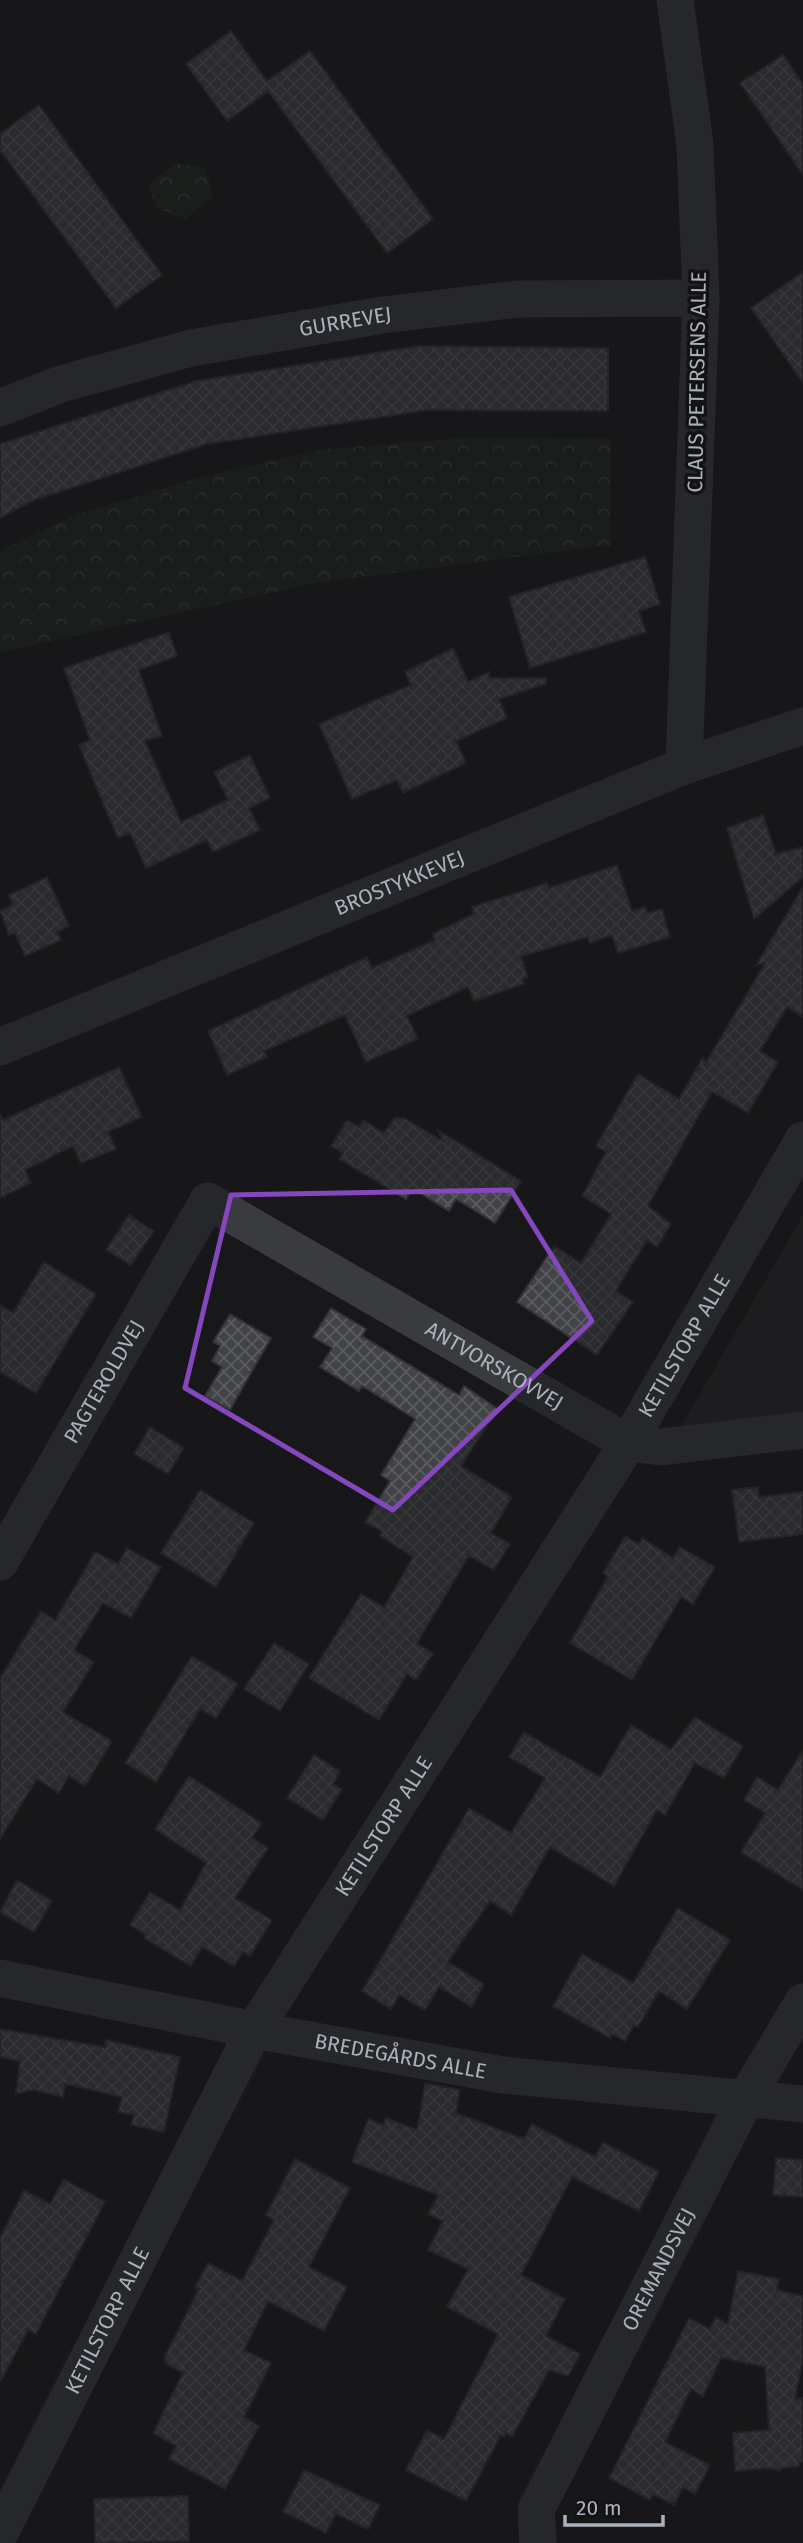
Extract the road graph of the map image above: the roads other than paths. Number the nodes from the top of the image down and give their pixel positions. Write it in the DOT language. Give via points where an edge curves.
graph roads {
  1 [pos="675,0"];
  2 [pos="702,298"];
  3 [pos="0,408"];
  4 [pos="803,726"];
  5 [pos="684,766"];
  6 [pos="0,1048"];
  7 [pos="803,1140"];
  8 [pos="208,1201"];
  9 [pos="803,1430"];
  10 [pos="628,1443"];
  11 [pos="0,1562"];
  12 [pos="0,1978"];
  13 [pos="803,2002"];
  14 [pos="254,2030"];
  15 [pos="746,2098"];
  16 [pos="803,2104"];
  17 [pos="0,2533"];
  18 [pos="538,2543"];
  1 -- 2 [label="street, CLAUS PETERSENS ALLE" via="695,144"];
  2 -- 3 [label="street, GURREVEJ" via="518,299 383,315 191,348 61,384"];
  2 -- 5 [label="street, CLAUS PETERSENS ALLE"];
  4 -- 5 [label="street, BROSTYKKEVEJ"];
  5 -- 6 [label="street, BROSTYKKEVEJ"];
  7 -- 10 [label="street, KETILSTORP ALLE"];
  8 -- 10 [label="street, ANTVORSKOVVEJ"];
  8 -- 11 [label="street, PAGTEROLDVEJ"];
  9 -- 10 [label="street, ANTVORSKOVVEJ" via="661,1447"];
  10 -- 14 [label="street, KETILSTORP ALLE"];
  12 -- 14 [label="street, BREDEGÅRDS ALLE"];
  13 -- 15 [label="street, OREMANDSVEJ"];
  14 -- 15 [label="street, BREDEGÅRDS ALLE" via="503,2075"];
  14 -- 17 [label="street, KETILSTORP ALLE"];
  15 -- 16 [label="street, BREDEGÅRDS ALLE"];
  15 -- 18 [label="street, OREMANDSVEJ" via="536,2510"];
}
